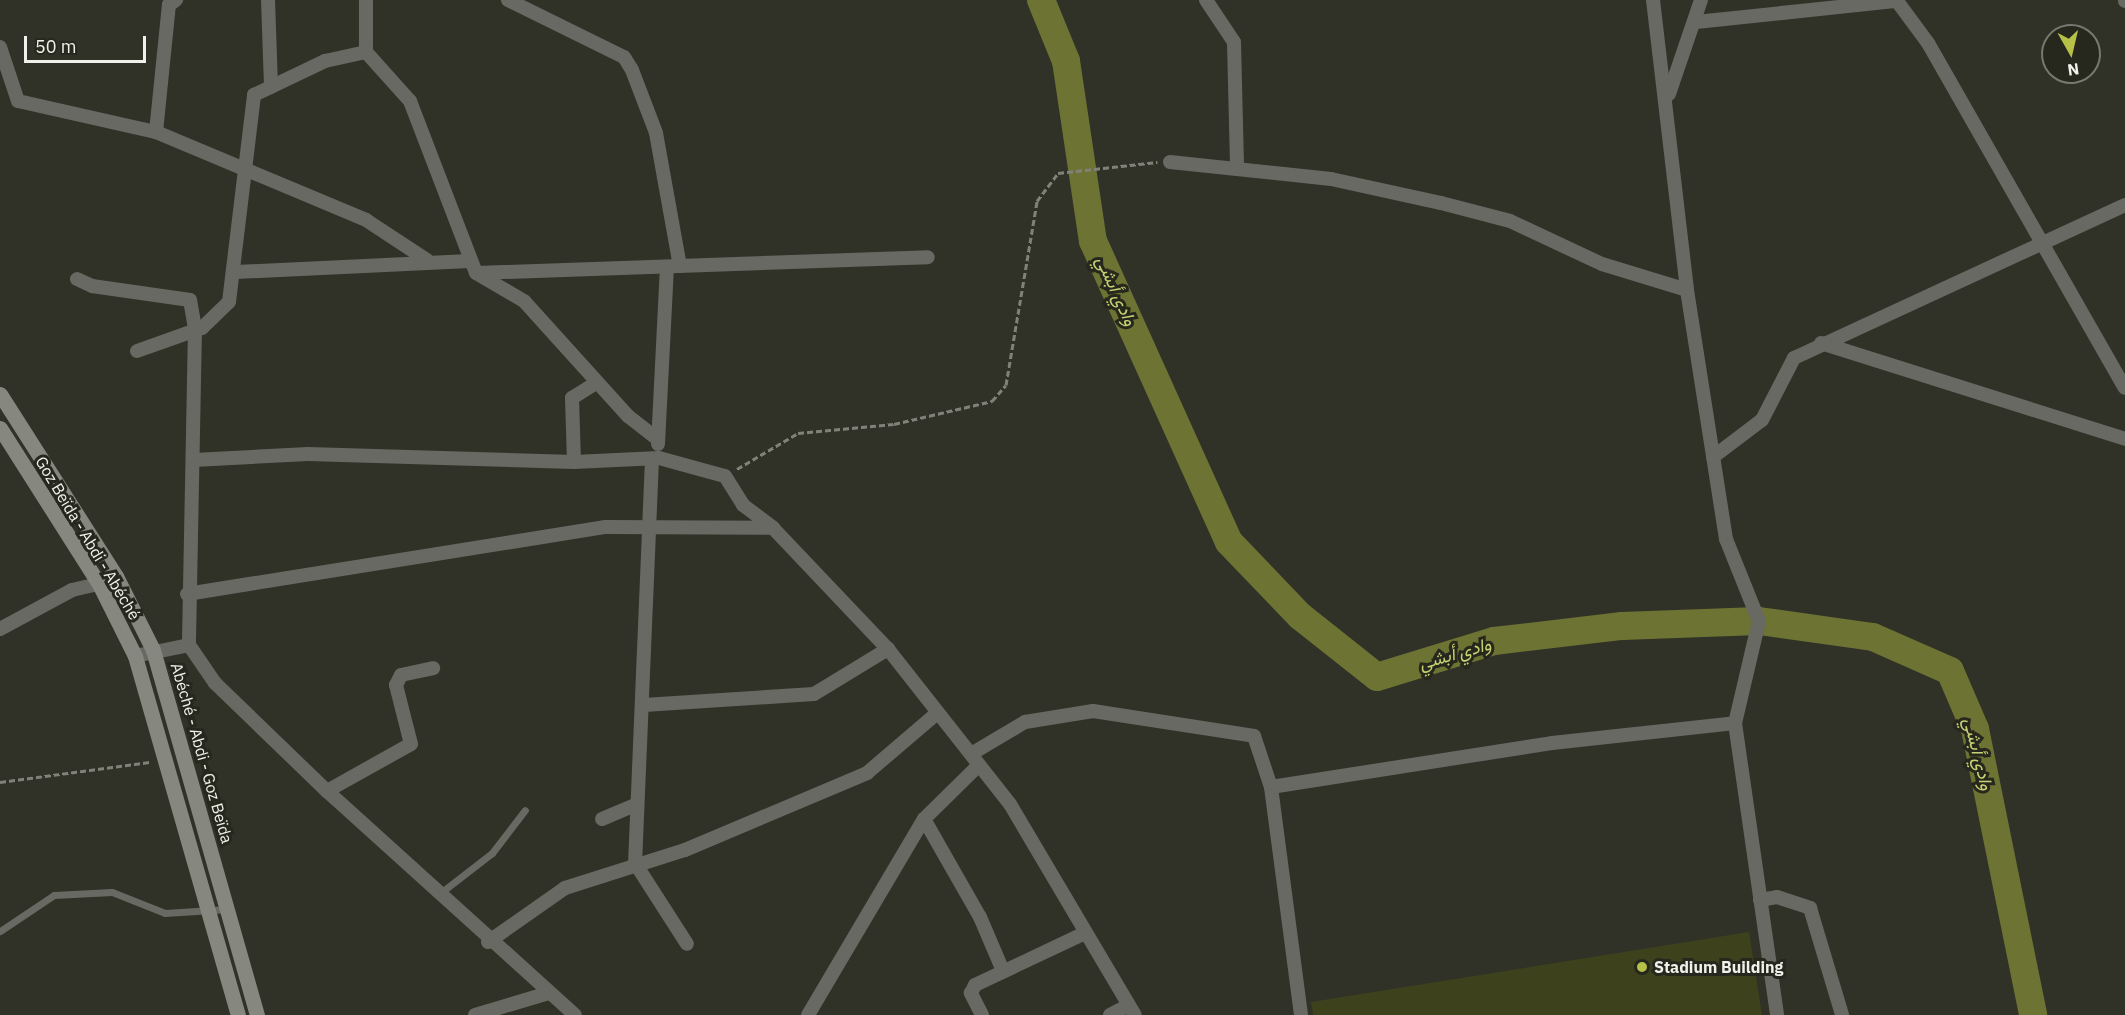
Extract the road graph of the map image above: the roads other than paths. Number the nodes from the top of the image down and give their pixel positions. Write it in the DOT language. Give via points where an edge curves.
graph roads {
  1 [pos="176,0"];
  2 [pos="268,0"];
  3 [pos="366,0"];
  4 [pos="508,0"];
  5 [pos="1206,0"];
  6 [pos="1653,0"];
  7 [pos="1701,0"];
  8 [pos="1696,22"];
  9 [pos="0,46"];
  10 [pos="366,52"];
  11 [pos="271,87"];
  12 [pos="1668,97"];
  13 [pos="156,132"];
  14 [pos="1170,162"];
  15 [pos="1237,167"];
  16 [pos="245,173"];
  17 [pos="2125,205"];
  18 [pos="2044,243"];
  19 [pos="928,257"];
  20 [pos="427,260"];
  21 [pos="674,266"];
  22 [pos="473,267"];
  23 [pos="236,272"];
  24 [pos="77,279"];
  25 [pos="1687,290"];
  26 [pos="195,328"];
  27 [pos="1821,343"];
  28 [pos="137,351"];
  29 [pos="596,383"];
  30 [pos="2125,388"];
  31 [pos="0,394"];
  32 [pos="0,428"];
  33 [pos="25,432"];
  34 [pos="657,439"];
  35 [pos="2125,439"];
  36 [pos="9,442"];
  37 [pos="1713,457"];
  38 [pos="655,458"];
  39 [pos="194,460"];
  40 [pos="574,462"];
  41 [pos="647,526"];
  42 [pos="773,528"];
  43 [pos="99,584"];
  44 [pos="187,594"];
  45 [pos="0,629"];
  46 [pos="189,645"];
  47 [pos="888,649"];
  48 [pos="153,650"];
  49 [pos="135,656"];
  50 [pos="433,668"];
  51 [pos="644,705"];
  52 [pos="936,714"];
  53 [pos="1735,723"];
  54 [pos="975,759"];
  55 [pos="1271,787"];
  56 [pos="327,791"];
  57 [pos="638,804"];
  58 [pos="525,810"];
  59 [pos="602,819"];
  60 [pos="924,819"];
  61 [pos="635,863"];
  62 [pos="439,894"];
  63 [pos="1760,900"];
  64 [pos="228,909"];
  65 [pos="210,912"];
  66 [pos="0,931"];
  67 [pos="1084,933"];
  68 [pos="488,942"];
  69 [pos="687,944"];
  70 [pos="1003,971"];
  71 [pos="549,993"];
  72 [pos="1131,1010"];
  73 [pos="238,1015"];
  74 [pos="257,1015"];
  75 [pos="475,1015"];
  76 [pos="575,1015"];
  77 [pos="808,1015"];
  78 [pos="982,1015"];
  79 [pos="1110,1015"];
  80 [pos="1301,1015"];
  81 [pos="1777,1015"];
  82 [pos="1842,1015"];
  1 -- 13 [label="street" via="168,5"];
  2 -- 11 [label="street"];
  3 -- 10 [label="street"];
  4 -- 21 [label="street" via="624,57 647,96 656,133"];
  5 -- 15 [label="street" via="1234,42"];
  6 -- 12 [label="street"];
  7 -- 8 [label="street"];
  8 -- 12 [label="street"];
  8 -- 18 [label="street" via="1897,1 1928,43"];
  9 -- 13 [label="street" via="18,101"];
  10 -- 11 [label="street" via="325,61"];
  10 -- 22 [label="street" via="410,101"];
  11 -- 16 [label="street" via="254,95"];
  12 -- 25 [label="street"];
  13 -- 16 [label="street"];
  14 -- 15 [label="street"];
  15 -- 25 [label="street" via="1331,179 1510,221 1602,264"];
  16 -- 20 [label="street" via="366,220"];
  16 -- 23 [label="street"];
  17 -- 18 [label="street"];
  18 -- 27 [label="street"];
  18 -- 30 [label="street"];
  19 -- 21 [label="street"];
  20 -- 22 [label="street"];
  20 -- 23 [label="street"];
  21 -- 22 [label="street"];
  21 -- 34 [label="street"];
  22 -- 29 [label="street" via="524,302"];
  23 -- 26 [label="street" via="229,302 214,320"];
  24 -- 26 [label="street" via="92,286 190,300"];
  25 -- 37 [label="street"];
  26 -- 28 [label="street"];
  26 -- 39 [label="street"];
  27 -- 35 [label="street"];
  27 -- 37 [label="street" via="1794,358 1762,420"];
  29 -- 34 [label="street"];
  29 -- 40 [label="street" via="572,398"];
  31 -- 33 [label="main road, Abéché - Abdi - Goz Beïda"];
  32 -- 36 [label="main road, Goz Beïda - Abdi - Abéché"];
  33 -- 36 [label="main road"];
  33 -- 48 [label="main road, Abéché - Abdi - Goz Beïda" via="111,567"];
  34 -- 38 [label="street"];
  36 -- 43 [label="main road, Goz Beïda - Abdi - Abéché"];
  37 -- 53 [label="street" via="1726,539 1759,621"];
  38 -- 40 [label="street"];
  38 -- 41 [label="street"];
  38 -- 42 [label="street" via="725,476 744,505"];
  39 -- 40 [label="street" via="308,454"];
  39 -- 44 [label="street"];
  41 -- 42 [label="street"];
  41 -- 44 [label="street" via="606,527"];
  41 -- 51 [label="street"];
  42 -- 47 [label="street"];
  43 -- 45 [label="street" via="72,590"];
  43 -- 49 [label="main road, Goz Beïda - Abdi - Abéché"];
  44 -- 46 [label="street"];
  46 -- 48 [label="street"];
  46 -- 56 [label="street" via="215,683"];
  47 -- 51 [label="street" via="814,694"];
  47 -- 52 [label="street"];
  48 -- 49 [label="street"];
  48 -- 64 [label="main road, Abéché - Abdi - Goz Beïda"];
  49 -- 65 [label="main road, Goz Beïda - Abdi - Abéché"];
  50 -- 56 [label="street" via="401,675 396,685 411,744"];
  51 -- 57 [label="street"];
  52 -- 54 [label="street"];
  52 -- 61 [label="street" via="867,773 717,838"];
  53 -- 55 [label="street" via="1552,743"];
  53 -- 63 [label="street"];
  54 -- 55 [label="street" via="1025,722 1093,711 1254,736"];
  54 -- 60 [label="street"];
  54 -- 67 [label="street" via="1016,813"];
  55 -- 80 [label="street"];
  56 -- 62 [label="street"];
  57 -- 59 [label="street"];
  57 -- 61 [label="street"];
  58 -- 62 [label="lane" via="492,853"];
  60 -- 70 [label="street" via="980,917"];
  60 -- 77 [label="street"];
  61 -- 68 [label="street" via="554,893"];
  61 -- 69 [label="street"];
  62 -- 68 [label="street"];
  63 -- 81 [label="street"];
  63 -- 82 [label="street" via="1777,897 1810,908"];
  64 -- 65 [label="lane"];
  64 -- 74 [label="main road, Abéché - Abdi - Goz Beïda"];
  65 -- 66 [label="lane" via="165,913 112,892 54,895"];
  65 -- 73 [label="main road, Goz Beïda - Abdi - Abéché"];
  67 -- 70 [label="street"];
  67 -- 72 [label="street"];
  68 -- 71 [label="street"];
  70 -- 78 [label="street" via="971,988"];
  71 -- 75 [label="street"];
  71 -- 76 [label="street"];
  72 -- 79 [label="street"];
}
